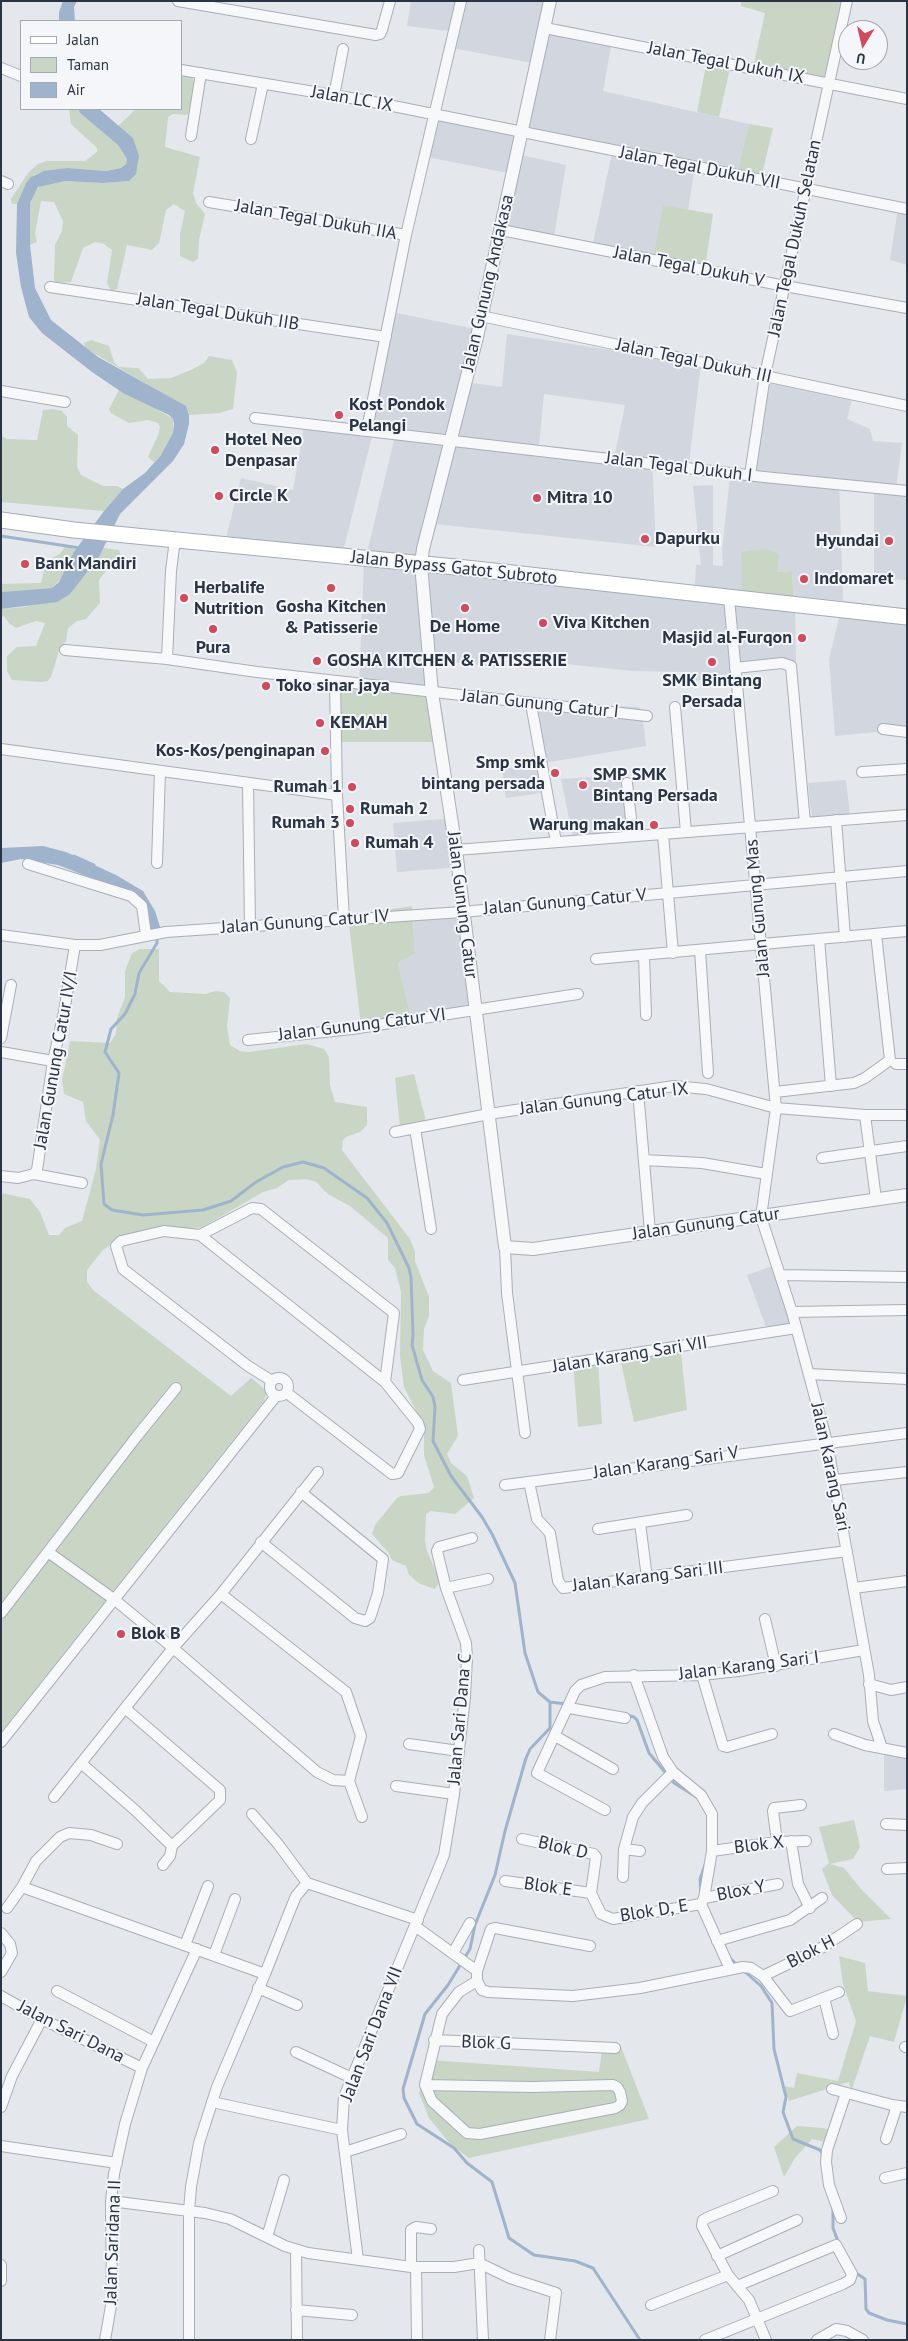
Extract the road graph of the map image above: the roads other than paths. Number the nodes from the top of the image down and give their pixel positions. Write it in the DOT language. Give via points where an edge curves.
graph roads {
  1 [pos="178,1"];
  2 [pos="390,1"];
  3 [pos="461,1"];
  4 [pos="550,1"];
  5 [pos="847,1"];
  6 [pos="237,6"];
  7 [pos="545,28"];
  8 [pos="343,49"];
  9 [pos="1,68"];
  10 [pos="182,70"];
  11 [pos="201,73"];
  12 [pos="20,76"];
  13 [pos="829,83"];
  14 [pos="262,84"];
  15 [pos="334,96"];
  16 [pos="907,99"];
  17 [pos="435,114"];
  18 [pos="522,132"];
  19 [pos="190,136"];
  20 [pos="251,139"];
  21 [pos="805,189"];
  22 [pos="907,198"];
  23 [pos="209,202"];
  24 [pos="906,209"];
  25 [pos="500,230"];
  26 [pos="406,236"];
  27 [pos="785,286"];
  28 [pos="50,287"];
  29 [pos="907,308"];
  30 [pos="481,316"];
  31 [pos="386,338"];
  32 [pos="765,375"];
  33 [pos="1,391"];
  34 [pos="65,402"];
  35 [pos="907,406"];
  36 [pos="256,418"];
  37 [pos="367,429"];
  38 [pos="451,439"];
  39 [pos="750,475"];
  40 [pos="907,490"];
  41 [pos="1,520"];
  42 [pos="175,539"];
  43 [pos="421,564"];
  44 [pos="729,598"];
  45 [pos="907,617"];
  46 [pos="65,650"];
  47 [pos="167,659"];
  48 [pos="735,668"];
  49 [pos="335,681"];
  50 [pos="432,693"];
  51 [pos="531,704"];
  52 [pos="675,707"];
  53 [pos="647,716"];
  54 [pos="883,729"];
  55 [pos="907,732"];
  56 [pos="1,750"];
  57 [pos="907,769"];
  58 [pos="160,771"];
  59 [pos="862,772"];
  60 [pos="248,783"];
  61 [pos="627,783"];
  62 [pos="337,795"];
  63 [pos="907,815"];
  64 [pos="836,820"];
  65 [pos="805,823"];
  66 [pos="750,827"];
  67 [pos="686,832"];
  68 [pos="663,834"];
  69 [pos="633,836"];
  70 [pos="556,842"];
  71 [pos="456,850"];
  72 [pos="157,863"];
  73 [pos="28,864"];
  74 [pos="907,872"];
  75 [pos="841,878"];
  76 [pos="756,885"];
  77 [pos="668,893"];
  78 [pos="462,912"];
  79 [pos="344,919"];
  80 [pos="250,926"];
  81 [pos="907,931"];
  82 [pos="876,934"];
  83 [pos="1,935"];
  84 [pos="147,935"];
  85 [pos="845,937"];
  86 [pos="819,940"];
  87 [pos="75,945"];
  88 [pos="761,945"];
  89 [pos="700,950"];
  90 [pos="672,953"];
  91 [pos="644,956"];
  92 [pos="596,959"];
  93 [pos="11,985"];
  94 [pos="578,994"];
  95 [pos="476,1009"];
  96 [pos="646,1016"];
  97 [pos="1,1038"];
  98 [pos="248,1040"];
  99 [pos="1,1052"];
  100 [pos="53,1061"];
  101 [pos="898,1063"];
  102 [pos="708,1073"];
  103 [pos="831,1086"];
  104 [pos="638,1091"];
  105 [pos="775,1092"];
  106 [pos="776,1108"];
  107 [pos="489,1114"];
  108 [pos="866,1115"];
  109 [pos="907,1115"];
  110 [pos="415,1128"];
  111 [pos="395,1132"];
  112 [pos="907,1146"];
  113 [pos="871,1151"];
  114 [pos="822,1158"];
  115 [pos="644,1160"];
  116 [pos="34,1174"];
  117 [pos="766,1174"];
  118 [pos="1,1176"];
  119 [pos="82,1183"];
  120 [pos="907,1195"];
  121 [pos="876,1199"];
  122 [pos="761,1217"];
  123 [pos="432,1229"];
  124 [pos="650,1232"];
  125 [pos="200,1235"];
  126 [pos="506,1247"];
  127 [pos="780,1275"];
  128 [pos="907,1277"];
  129 [pos="907,1310"];
  130 [pos="792,1312"];
  131 [pos="796,1328"];
  132 [pos="518,1373"];
  133 [pos="808,1374"];
  134 [pos="907,1379"];
  135 [pos="463,1380"];
  136 [pos="272,1381"];
  137 [pos="385,1382"];
  138 [pos="176,1388"];
  139 [pos="286,1393"];
  140 [pos="276,1396"];
  141 [pos="525,1433"];
  142 [pos="907,1433"];
  143 [pos="827,1442"];
  144 [pos="318,1472"];
  145 [pos="907,1472"];
  146 [pos="835,1480"];
  147 [pos="529,1482"];
  148 [pos="505,1485"];
  149 [pos="300,1492"];
  150 [pos="687,1515"];
  151 [pos="640,1523"];
  152 [pos="598,1529"];
  153 [pos="472,1538"];
  154 [pos="261,1542"];
  155 [pos="847,1551"];
  156 [pos="48,1552"];
  157 [pos="647,1578"];
  158 [pos="488,1579"];
  159 [pos="907,1581"];
  160 [pos="446,1588"];
  161 [pos="854,1588"];
  162 [pos="221,1594"];
  163 [pos="115,1600"];
  164 [pos="1,1613"];
  165 [pos="765,1619"];
  166 [pos="174,1648"];
  167 [pos="864,1650"];
  168 [pos="776,1666"];
  169 [pos="634,1675"];
  170 [pos="702,1675"];
  171 [pos="870,1684"];
  172 [pos="907,1687"];
  173 [pos="569,1708"];
  174 [pos="126,1710"];
  175 [pos="625,1718"];
  176 [pos="772,1734"];
  177 [pos="834,1734"];
  178 [pos="555,1736"];
  179 [pos="1,1742"];
  180 [pos="409,1744"];
  181 [pos="882,1748"];
  182 [pos="459,1751"];
  183 [pos="907,1753"];
  184 [pos="81,1763"];
  185 [pos="613,1769"];
  186 [pos="673,1772"];
  187 [pos="350,1781"];
  188 [pos="396,1786"];
  189 [pos="454,1794"];
  190 [pos="54,1797"];
  191 [pos="801,1805"];
  192 [pos="605,1810"];
  193 [pos="252,1814"];
  194 [pos="362,1817"];
  195 [pos="886,1824"];
  196 [pos="907,1825"];
  197 [pos="522,1839"];
  198 [pos="791,1841"];
  199 [pos="806,1841"];
  200 [pos="777,1842"];
  201 [pos="118,1844"];
  202 [pos="172,1846"];
  203 [pos="446,1846"];
  204 [pos="624,1849"];
  205 [pos="640,1851"];
  206 [pos="712,1851"];
  207 [pos="163,1865"];
  208 [pos="907,1868"];
  209 [pos="887,1869"];
  210 [pos="623,1877"];
  211 [pos="505,1881"];
  212 [pos="307,1883"];
  213 [pos="778,1884"];
  214 [pos="208,1886"];
  215 [pos="22,1887"];
  216 [pos="591,1894"];
  217 [pos="822,1898"];
  218 [pos="234,1899"];
  219 [pos="702,1901"];
  220 [pos="7,1908"];
  221 [pos="810,1908"];
  222 [pos="417,1923"];
  223 [pos="470,1923"];
  224 [pos="857,1924"];
  225 [pos="1,1932"];
  226 [pos="717,1942"];
  227 [pos="184,1945"];
  228 [pos="590,1946"];
  229 [pos="197,1949"];
  230 [pos="453,1953"];
  231 [pos="214,1955"];
  232 [pos="730,1969"];
  233 [pos="1,1972"];
  234 [pos="475,1973"];
  235 [pos="266,1974"];
  236 [pos="763,1976"];
  237 [pos="258,1988"];
  238 [pos="57,1991"];
  239 [pos="839,1992"];
  240 [pos="1,1996"];
  241 [pos="824,1998"];
  242 [pos="297,2005"];
  243 [pos="42,2019"];
  244 [pos="833,2034"];
  245 [pos="434,2040"];
  246 [pos="154,2042"];
  247 [pos="615,2048"];
  248 [pos="296,2052"];
  249 [pos="142,2068"];
  250 [pos="352,2078"];
  251 [pos="425,2085"];
  252 [pos="832,2089"];
  253 [pos="846,2093"];
  254 [pos="212,2102"];
  255 [pos="902,2106"];
  256 [pos="1,2107"];
  257 [pos="342,2130"];
  258 [pos="401,2134"];
  259 [pos="886,2139"];
  260 [pos="1,2146"];
  261 [pos="345,2152"];
  262 [pos="116,2163"];
  263 [pos="907,2173"];
  264 [pos="885,2178"];
  265 [pos="284,2180"];
  266 [pos="773,2191"];
  267 [pos="111,2201"];
  268 [pos="190,2211"];
  269 [pos="841,2218"];
  270 [pos="797,2220"];
  271 [pos="431,2229"];
  272 [pos="267,2236"];
  273 [pos="296,2250"];
  274 [pos="479,2250"];
  275 [pos="717,2256"];
  276 [pos="358,2260"];
  277 [pos="480,2263"];
  278 [pos="1,2265"];
  279 [pos="413,2267"];
  280 [pos="728,2275"];
  281 [pos="1,2281"];
  282 [pos="737,2286"];
  283 [pos="651,2305"];
  284 [pos="296,2310"];
  285 [pos="352,2314"];
  286 [pos="757,2319"];
  287 [pos="105,2340"];
  288 [pos="189,2340"];
  289 [pos="297,2340"];
  290 [pos="417,2340"];
  291 [pos="482,2340"];
  292 [pos="550,2340"];
  293 [pos="706,2340"];
  294 [pos="766,2340"];
  295 [pos="817,2340"];
  296 [pos="864,2340"];
  1 -- 6 [label="street"];
  2 -- 6 [label="street" via="382,30 376,35"];
  3 -- 17 [label="street"];
  4 -- 7 [label="street, Jalan Gunung Andakasa"];
  5 -- 13 [label="street, Jalan Tegal Dukuh Selatan"];
  7 -- 13 [label="street, Jalan Tegal Dukuh IX"];
  7 -- 18 [label="street, Jalan Gunung Andakasa"];
  8 -- 15 [label="street"];
  9 -- 12 [label="street"];
  10 -- 11 [label="street, Jalan LC IX"];
  11 -- 14 [label="street, Jalan LC IX"];
  11 -- 19 [label="street"];
  13 -- 16 [label="street, Jalan Tegal Dukuh IX"];
  13 -- 21 [label="street, Jalan Tegal Dukuh Selatan"];
  14 -- 15 [label="street, Jalan LC IX"];
  14 -- 20 [label="street"];
  15 -- 17 [label="street, Jalan LC IX"];
  17 -- 18 [label="street, Jalan LC IX"];
  17 -- 26 [label="street"];
  18 -- 21 [label="street, Jalan Tegal Dukuh VII"];
  18 -- 25 [label="street, Jalan Gunung Andakasa"];
  21 -- 24 [label="street, Jalan Tegal Dukuh VII"];
  21 -- 27 [label="street, Jalan Tegal Dukuh Selatan"];
  22 -- 24 [label="street"];
  23 -- 26 [label="street, Jalan Tegal Dukuh IIA"];
  25 -- 27 [label="street, Jalan Tegal Dukuh V"];
  25 -- 30 [label="street, Jalan Gunung Andakasa"];
  26 -- 31 [label="street, Jalan Tegal Dukuh IIA"];
  27 -- 29 [label="street, Jalan Tegal Dukuh V"];
  27 -- 32 [label="street, Jalan Tegal Dukuh Selatan"];
  28 -- 31 [label="street, Jalan Tegal Dukuh IIB"];
  30 -- 32 [label="street, Jalan Tegal Dukuh III"];
  30 -- 38 [label="street, Jalan Gunung Andakasa"];
  31 -- 37 [label="street, Jalan Tegal Dukuh IIA"];
  32 -- 35 [label="street, Jalan Tegal Dukuh III"];
  32 -- 39 [label="street, Jalan Tegal Dukuh Selatan"];
  33 -- 34 [label="street"];
  36 -- 37 [label="street, Jalan Tegal Dukuh I"];
  37 -- 38 [label="street, Jalan Tegal Dukuh I"];
  38 -- 39 [label="street, Jalan Tegal Dukuh I"];
  38 -- 43 [label="street, Jalan Gunung Andakasa"];
  39 -- 40 [label="street, Jalan Tegal Dukuh I"];
  41 -- 42 [label="main road, Jalan Bypass Gatot Subroto"];
  42 -- 43 [label="main road, Jalan Bypass Gatot Subroto"];
  42 -- 47 [label="street" via="170,571"];
  43 -- 44 [label="main road, Jalan Bypass Gatot Subroto"];
  43 -- 50 [label="street, Jalan Gunung Catur"];
  44 -- 45 [label="main road, Jalan Bypass Gatot Subroto"];
  44 -- 48 [label="street, Jalan Gunung Mas"];
  46 -- 47 [label="street, Jalan Gunung Catur I"];
  47 -- 49 [label="street, Jalan Gunung Catur I"];
  48 -- 65 [label="street" via="782,663 791,666"];
  48 -- 66 [label="street, Jalan Gunung Mas"];
  49 -- 50 [label="street, Jalan Gunung Catur I"];
  49 -- 62 [label="street"];
  50 -- 51 [label="street, Jalan Gunung Catur I"];
  50 -- 71 [label="street, Jalan Gunung Catur"];
  51 -- 53 [label="street, Jalan Gunung Catur I"];
  51 -- 70 [label="street"];
  52 -- 67 [label="street"];
  54 -- 55 [label="street"];
  56 -- 58 [label="street"];
  57 -- 59 [label="street"];
  58 -- 60 [label="street"];
  58 -- 72 [label="street"];
  60 -- 62 [label="street"];
  60 -- 80 [label="street"];
  61 -- 69 [label="street"];
  62 -- 79 [label="street"];
  63 -- 64 [label="street"];
  64 -- 65 [label="street"];
  64 -- 75 [label="street"];
  65 -- 66 [label="street"];
  66 -- 67 [label="street"];
  66 -- 76 [label="street, Jalan Gunung Mas"];
  67 -- 68 [label="street"];
  68 -- 69 [label="street"];
  68 -- 77 [label="street"];
  69 -- 70 [label="street"];
  70 -- 71 [label="street"];
  71 -- 78 [label="street, Jalan Gunung Catur"];
  73 -- 84 [label="street" via="131,896 142,906"];
  74 -- 75 [label="street, Jalan Gunung Catur V"];
  75 -- 76 [label="street, Jalan Gunung Catur V"];
  75 -- 85 [label="street"];
  76 -- 77 [label="street, Jalan Gunung Catur V"];
  76 -- 88 [label="street, Jalan Gunung Mas"];
  77 -- 78 [label="street, Jalan Gunung Catur V"];
  77 -- 90 [label="street"];
  78 -- 79 [label="street, Jalan Gunung Catur IV"];
  78 -- 95 [label="street, Jalan Gunung Catur"];
  79 -- 80 [label="street, Jalan Gunung Catur IV"];
  80 -- 84 [label="street, Jalan Gunung Catur IV"];
  81 -- 82 [label="street"];
  82 -- 85 [label="street"];
  82 -- 101 [label="street"];
  83 -- 87 [label="street, Jalan Gunung Catur IV"];
  84 -- 87 [label="street, Jalan Gunung Catur IV" via="100,945"];
  85 -- 86 [label="street"];
  86 -- 88 [label="street"];
  86 -- 103 [label="street"];
  87 -- 100 [label="street, Jalan Gunung Catur IV/I"];
  88 -- 89 [label="street"];
  88 -- 105 [label="street, Jalan Gunung Mas"];
  89 -- 90 [label="street"];
  89 -- 102 [label="street"];
  90 -- 91 [label="street"];
  91 -- 92 [label="street"];
  91 -- 96 [label="street"];
  93 -- 97 [label="street"];
  94 -- 95 [label="street, Jalan Gunung Catur VI"];
  95 -- 98 [label="street, Jalan Gunung Catur VI" via="352,1029"];
  95 -- 107 [label="street, Jalan Gunung Catur"];
  99 -- 100 [label="street"];
  100 -- 116 [label="street, Jalan Gunung Catur IV/I"];
  101 -- 103 [label="street" via="854,1083"];
  103 -- 105 [label="street"];
  104 -- 106 [label="street, Jalan Gunung Catur IX" via="693,1086"];
  104 -- 107 [label="street, Jalan Gunung Catur IX"];
  104 -- 115 [label="street"];
  105 -- 106 [label="street, Jalan Gunung Mas"];
  106 -- 108 [label="street, Jalan Gunung Catur IX"];
  106 -- 117 [label="street, Jalan Gunung Mas"];
  107 -- 110 [label="street, Jalan Gunung Catur IX"];
  107 -- 126 [label="street, Jalan Gunung Catur"];
  108 -- 109 [label="street, Jalan Gunung Catur IX"];
  108 -- 113 [label="street"];
  110 -- 111 [label="street, Jalan Gunung Catur IX"];
  110 -- 123 [label="street"];
  112 -- 113 [label="street"];
  113 -- 114 [label="street"];
  113 -- 121 [label="street"];
  115 -- 117 [label="street" via="702,1163"];
  115 -- 124 [label="street"];
  116 -- 118 [label="street" via="18,1178"];
  116 -- 119 [label="street"];
  117 -- 122 [label="street, Jalan Gunung Mas"];
  120 -- 121 [label="street, Jalan Gunung Catur"];
  121 -- 122 [label="street, Jalan Gunung Catur"];
  122 -- 124 [label="street, Jalan Gunung Catur"];
  122 -- 127 [label="street, Jalan Karang Sari"];
  124 -- 126 [label="street, Jalan Gunung Catur" via="533,1249"];
  125 -- 136 [label="street" via="164,1230 120,1241 116,1246 123,1270"];
  125 -- 137 [label="street"];
  125 -- 137 [label="street" via="252,1208 261,1209 394,1313"];
  126 -- 132 [label="street, Jalan Gunung Catur" via="507,1293"];
  127 -- 128 [label="street"];
  127 -- 130 [label="street, Jalan Karang Sari"];
  129 -- 130 [label="street"];
  130 -- 131 [label="street, Jalan Karang Sari"];
  131 -- 132 [label="street, Jalan Karang Sari VII"];
  131 -- 133 [label="street, Jalan Karang Sari"];
  132 -- 135 [label="street, Jalan Karang Sari VII"];
  132 -- 141 [label="street, Jalan Gunung Catur"];
  133 -- 134 [label="street"];
  133 -- 143 [label="street, Jalan Karang Sari"];
  136 -- 139 [label="street" via="285,1380"];
  136 -- 140 [label="street" via="270,1390"];
  137 -- 139 [label="street" via="420,1427 396,1474"];
  138 -- 156 [label="street"];
  139 -- 140 [label="street"];
  140 -- 163 [label="street"];
  142 -- 143 [label="street, Jalan Karang Sari V"];
  143 -- 146 [label="street, Jalan Karang Sari"];
  143 -- 147 [label="street, Jalan Karang Sari V"];
  144 -- 149 [label="street"];
  145 -- 146 [label="street"];
  146 -- 155 [label="street, Jalan Karang Sari"];
  147 -- 148 [label="street, Jalan Karang Sari V"];
  147 -- 157 [label="street, Jalan Karang Sari III" via="537,1519 550,1533 560,1586 567,1588"];
  149 -- 154 [label="street"];
  149 -- 154 [label="street" via="383,1559 370,1618 365,1621 355,1618"];
  150 -- 151 [label="street"];
  151 -- 152 [label="street"];
  151 -- 157 [label="street"];
  153 -- 160 [label="street, Jalan Sari Dana C" via="439,1546 437,1551"];
  154 -- 162 [label="street"];
  155 -- 157 [label="street, Jalan Karang Sari III"];
  155 -- 161 [label="street, Jalan Karang Sari"];
  156 -- 163 [label="street"];
  156 -- 164 [label="street"];
  158 -- 160 [label="street"];
  159 -- 161 [label="street"];
  160 -- 182 [label="street, Jalan Sari Dana C" via="467,1650"];
  161 -- 167 [label="street, Jalan Karang Sari"];
  162 -- 166 [label="street"];
  162 -- 187 [label="street" via="346,1692 361,1736"];
  163 -- 166 [label="street"];
  163 -- 179 [label="street"];
  165 -- 168 [label="street"];
  166 -- 174 [label="street"];
  166 -- 187 [label="street" via="317,1772 333,1780"];
  167 -- 168 [label="street, Jalan Karang Sari I"];
  167 -- 171 [label="street, Jalan Karang Sari"];
  168 -- 170 [label="street, Jalan Karang Sari I"];
  169 -- 170 [label="street, Jalan Karang Sari I"];
  169 -- 173 [label="street, Jalan Karang Sari I" via="587,1682 576,1691"];
  169 -- 186 [label="street" via="663,1757"];
  170 -- 176 [label="street" via="723,1746"];
  171 -- 172 [label="street" via="891,1690"];
  171 -- 181 [label="street, Jalan Karang Sari" via="873,1721"];
  173 -- 175 [label="street"];
  173 -- 178 [label="street, Jalan Karang Sari I"];
  174 -- 184 [label="street"];
  174 -- 202 [label="street" via="220,1790 220,1800"];
  177 -- 181 [label="street"];
  178 -- 185 [label="street"];
  178 -- 192 [label="street, Jalan Karang Sari I" via="537,1773"];
  180 -- 182 [label="street"];
  181 -- 183 [label="street"];
  182 -- 189 [label="street, Jalan Sari Dana C"];
  184 -- 190 [label="street"];
  184 -- 202 [label="street"];
  186 -- 204 [label="street" via="633,1816"];
  186 -- 206 [label="street" via="701,1795 708,1806 713,1824"];
  187 -- 194 [label="street"];
  188 -- 189 [label="street"];
  189 -- 203 [label="street, Jalan Sari Dana C"];
  191 -- 200 [label="street" via="774,1808"];
  193 -- 212 [label="street"];
  195 -- 196 [label="street"];
  197 -- 216 [label="street, Blok D" via="594,1854"];
  198 -- 199 [label="street, Blok X"];
  198 -- 200 [label="street, Blok X"];
  198 -- 221 [label="street" via="798,1884"];
  200 -- 206 [label="street, Blok X"];
  201 -- 215 [label="street" via="91,1834 68,1833 36,1861"];
  202 -- 207 [label="street"];
  203 -- 222 [label="street, Jalan Sari Dana VII"];
  204 -- 205 [label="street"];
  204 -- 210 [label="street"];
  206 -- 219 [label="street"];
  208 -- 209 [label="street"];
  211 -- 216 [label="street, Blok E"];
  212 -- 222 [label="street"];
  212 -- 235 [label="street" via="296,1896"];
  213 -- 219 [label="street, Blox Y"];
  214 -- 227 [label="street"];
  215 -- 220 [label="street"];
  215 -- 227 [label="street"];
  216 -- 219 [label="street, Blok D, E" via="601,1914 614,1919"];
  217 -- 221 [label="street"];
  218 -- 231 [label="street"];
  219 -- 226 [label="street"];
  221 -- 226 [label="street" via="775,1926"];
  222 -- 230 [label="street"];
  222 -- 250 [label="street, Jalan Sari Dana VII"];
  223 -- 230 [label="street"];
  224 -- 236 [label="street, Blok H" via="823,1947"];
  225 -- 233 [label="street" via="12,1948"];
  226 -- 232 [label="street"];
  227 -- 229 [label="street"];
  228 -- 234 [label="street" via="495,1928 488,1935"];
  229 -- 231 [label="street"];
  229 -- 246 [label="street, Jalan Saridana II"];
  230 -- 234 [label="street"];
  231 -- 235 [label="street"];
  232 -- 234 [label="street" via="640,1988 573,1996 488,1992 482,1990"];
  232 -- 236 [label="street" via="751,1968"];
  234 -- 245 [label="street, Blok G" via="442,2014"];
  235 -- 237 [label="street"];
  236 -- 241 [label="street" via="790,2011"];
  237 -- 242 [label="street"];
  237 -- 254 [label="street"];
  238 -- 246 [label="street"];
  239 -- 241 [label="street"];
  240 -- 243 [label="street, Jalan Sari Dana"];
  241 -- 244 [label="street"];
  243 -- 249 [label="street, Jalan Sari Dana"];
  243 -- 256 [label="street" via="12,2076"];
  245 -- 247 [label="street, Blok G"];
  245 -- 251 [label="street"];
  246 -- 249 [label="street, Jalan Saridana II"];
  248 -- 250 [label="street"];
  249 -- 262 [label="street, Jalan Saridana II"];
  250 -- 257 [label="street, Jalan Sari Dana VII" via="344,2097"];
  251 -- 251 [label="street" via="432,2101 472,2134 615,2108 622,2101 617,2087 612,2085"];
  252 -- 253 [label="street"];
  253 -- 255 [label="street"];
  253 -- 269 [label="street" via="826,2162 829,2185"];
  254 -- 257 [label="street"];
  254 -- 268 [label="street" via="199,2143"];
  255 -- 259 [label="street"];
  257 -- 261 [label="street, Jalan Sari Dana VII"];
  258 -- 261 [label="street"];
  260 -- 262 [label="street"];
  261 -- 276 [label="street, Jalan Sari Dana VII"];
  262 -- 267 [label="street, Jalan Saridana II"];
  263 -- 264 [label="street"];
  265 -- 272 [label="street"];
  266 -- 275 [label="street" via="703,2220 702,2226"];
  267 -- 268 [label="street"];
  267 -- 287 [label="street, Jalan Saridana II" via="112,2300"];
  268 -- 272 [label="street" via="230,2219"];
  268 -- 288 [label="street"];
  270 -- 275 [label="street"];
  271 -- 279 [label="street" via="412,2228"];
  272 -- 273 [label="street"];
  273 -- 276 [label="street"];
  273 -- 284 [label="street"];
  274 -- 277 [label="street"];
  275 -- 280 [label="street"];
  276 -- 279 [label="street"];
  277 -- 279 [label="street"];
  277 -- 291 [label="street"];
  277 -- 292 [label="street" via="510,2278 556,2293"];
  278 -- 281 [label="street"];
  279 -- 290 [label="street"];
  280 -- 282 [label="street"];
  280 -- 283 [label="street"];
  282 -- 286 [label="street" via="749,2300"];
  282 -- 286 [label="street" via="838,2246 852,2277 850,2280"];
  284 -- 285 [label="street"];
  284 -- 289 [label="street"];
  286 -- 293 [label="street"];
  286 -- 294 [label="street"];
  295 -- 296 [label="street" via="836,2329 848,2330"];
}
